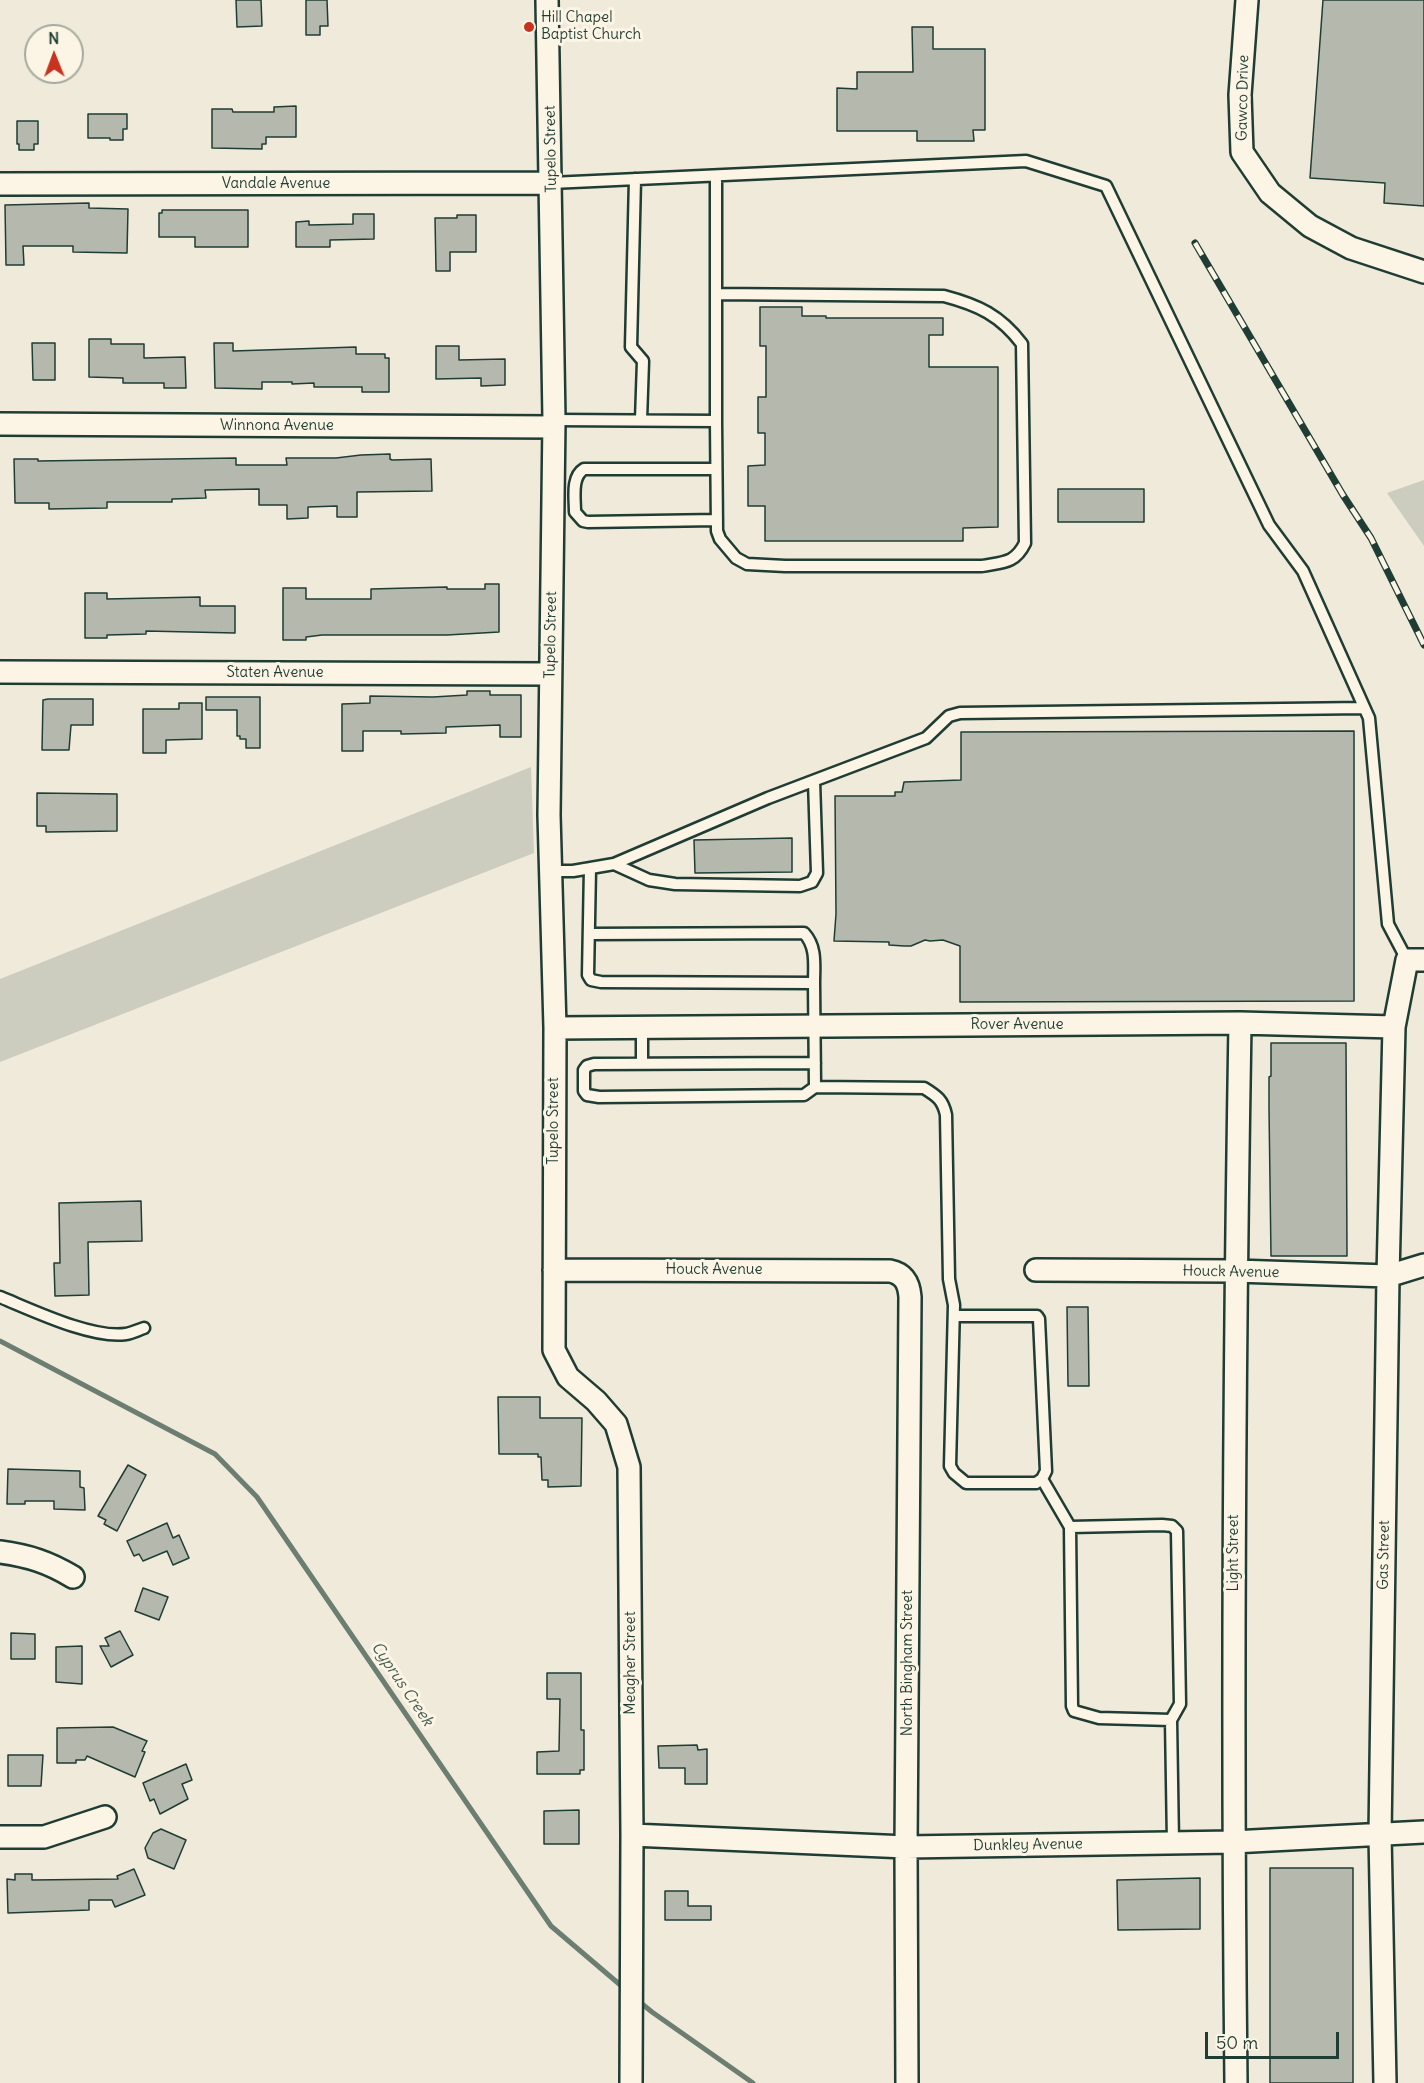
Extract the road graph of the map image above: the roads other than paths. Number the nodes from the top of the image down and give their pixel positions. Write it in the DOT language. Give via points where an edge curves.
graph roads {
  1 [pos="547,0"];
  2 [pos="1247,0"];
  3 [pos="716,176"];
  4 [pos="634,179"];
  5 [pos="551,183"];
  6 [pos="0,184"];
  7 [pos="1424,272"];
  8 [pos="716,294"];
  9 [pos="641,420"];
  10 [pos="716,421"];
  11 [pos="0,424"];
  12 [pos="554,424"];
  13 [pos="716,469"];
  14 [pos="717,520"];
  15 [pos="0,672"];
  16 [pos="550,674"];
  17 [pos="1364,708"];
  18 [pos="814,780"];
  19 [pos="614,864"];
  20 [pos="590,868"];
  21 [pos="550,871"];
  22 [pos="589,934"];
  23 [pos="1415,960"];
  24 [pos="814,983"];
  25 [pos="1240,1023"];
  26 [pos="815,1026"];
  27 [pos="642,1027"];
  28 [pos="1394,1027"];
  29 [pos="555,1028"];
  30 [pos="815,1063"];
  31 [pos="642,1064"];
  32 [pos="815,1087"];
  33 [pos="1424,1265"];
  34 [pos="554,1270"];
  35 [pos="1036,1270"];
  36 [pos="873,1271"];
  37 [pos="1236,1271"];
  38 [pos="1388,1276"];
  39 [pos="0,1297"];
  40 [pos="954,1316"];
  41 [pos="144,1328"];
  42 [pos="1042,1479"];
  43 [pos="1070,1527"];
  44 [pos="0,1552"];
  45 [pos="73,1577"];
  46 [pos="1171,1720"];
  47 [pos="105,1817"];
  48 [pos="1424,1832"];
  49 [pos="632,1835"];
  50 [pos="1380,1835"];
  51 [pos="0,1837"];
  52 [pos="1233,1842"];
  53 [pos="1173,1843"];
  54 [pos="906,1847"];
  55 [pos="631,2083"];
  56 [pos="907,2083"];
  57 [pos="1236,2083"];
  58 [pos="1385,2083"];
  1 -- 5 [label="street, Tupelo Street"];
  2 -- 7 [label="street, Gawco Drive" via="1240,95 1242,152 1270,193 1310,226 1351,248"];
  3 -- 4 [label="lane"];
  3 -- 8 [label="lane"];
  3 -- 17 [label="lane" via="1026,161 1106,186 1269,525 1304,571"];
  4 -- 5 [label="lane"];
  4 -- 9 [label="lane" via="631,347 643,361"];
  5 -- 6 [label="street, Vandale Avenue"];
  5 -- 12 [label="street, Tupelo Street"];
  8 -- 10 [label="lane"];
  8 -- 14 [label="lane" via="944,296 990,312 1022,344 1025,543 1012,560 982,566 747,564 736,558 720,539"];
  9 -- 10 [label="lane"];
  9 -- 12 [label="lane"];
  10 -- 13 [label="lane"];
  11 -- 12 [label="street, Winnona Avenue"];
  12 -- 16 [label="street, Tupelo Street"];
  13 -- 14 [label="lane"];
  13 -- 14 [label="lane" via="584,469 575,479 575,512 588,522"];
  15 -- 16 [label="street, Staten Avenue"];
  16 -- 21 [label="street, Tupelo Street"];
  17 -- 18 [label="lane" via="960,713 949,716 926,738"];
  17 -- 23 [label="lane" via="1369,718 1388,924"];
  18 -- 19 [label="lane"];
  18 -- 19 [label="lane" via="817,873 812,882 800,886 675,884 649,880"];
  19 -- 20 [label="lane"];
  20 -- 21 [label="lane"];
  20 -- 22 [label="lane"];
  21 -- 29 [label="street, Tupelo Street"];
  22 -- 24 [label="lane" via="804,933 811,939 814,951"];
  22 -- 24 [label="lane" via="591,980"];
  23 -- 28 [label="street"];
  24 -- 26 [label="lane"];
  25 -- 26 [label="street, Rover Avenue"];
  25 -- 28 [label="street, Rover Avenue"];
  25 -- 37 [label="street, Light Street"];
  26 -- 27 [label="street, Rover Avenue"];
  26 -- 30 [label="lane"];
  27 -- 29 [label="street, Rover Avenue"];
  27 -- 31 [label="lane"];
  28 -- 38 [label="street, Gas Street"];
  29 -- 34 [label="street, Tupelo Street"];
  30 -- 31 [label="lane"];
  30 -- 32 [label="lane"];
  31 -- 32 [label="lane" via="586,1066 584,1091 599,1096 804,1095"];
  32 -- 40 [label="lane" via="924,1088 944,1105 949,1279"];
  33 -- 38 [label="street, Houck Avenue"];
  34 -- 36 [label="street, Houck Avenue"];
  34 -- 49 [label="street, Meagher Street" via="554,1350 568,1377 616,1424 629,1467"];
  35 -- 37 [label="street, Houck Avenue"];
  36 -- 54 [label="street, North Bingham Street" via="902,1276 910,1297"];
  37 -- 38 [label="street, Houck Avenue"];
  37 -- 52 [label="street, Light Street"];
  38 -- 50 [label="street, Gas Street"];
  39 -- 41 [label="lane" via="99,1333 126,1334"];
  40 -- 42 [label="lane" via="1039,1319 1046,1471"];
  40 -- 42 [label="lane" via="950,1466 966,1483 1036,1483"];
  42 -- 43 [label="lane"];
  43 -- 46 [label="lane" via="1074,1711 1099,1718"];
  43 -- 46 [label="lane" via="1162,1525 1177,1531 1180,1704"];
  44 -- 45 [label="street" via="50,1563"];
  46 -- 53 [label="lane"];
  47 -- 51 [label="street" via="44,1837"];
  48 -- 50 [label="street, Dunkley Avenue"];
  49 -- 54 [label="street, Dunkley Avenue"];
  49 -- 55 [label="street, Meagher Street"];
  50 -- 52 [label="street, Dunkley Avenue"];
  50 -- 58 [label="street, Gas Street"];
  52 -- 53 [label="street, Dunkley Avenue"];
  52 -- 57 [label="street, Light Street"];
  53 -- 54 [label="street, Dunkley Avenue"];
  54 -- 56 [label="street, North Bingham Street"];
}
